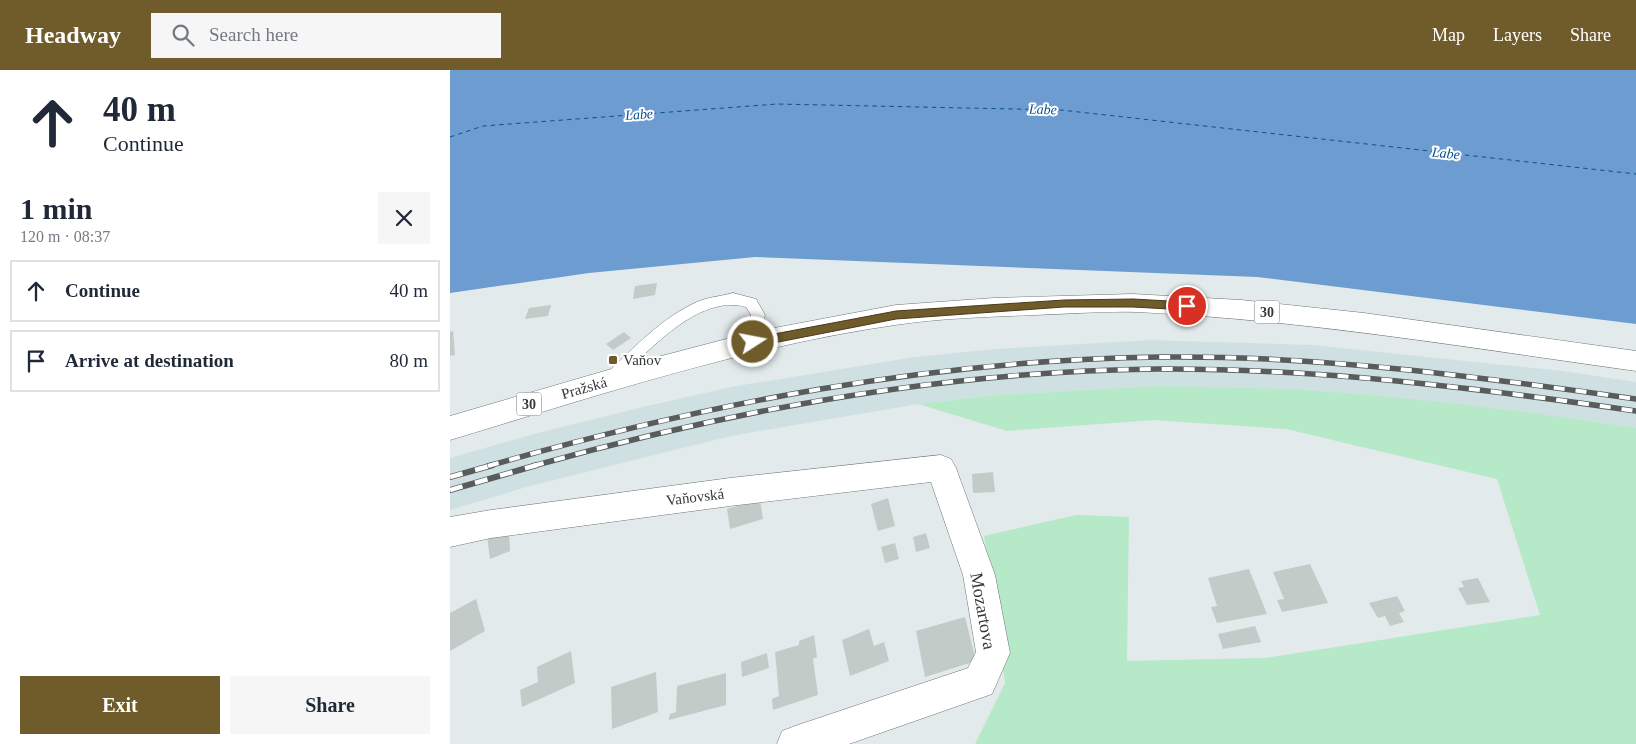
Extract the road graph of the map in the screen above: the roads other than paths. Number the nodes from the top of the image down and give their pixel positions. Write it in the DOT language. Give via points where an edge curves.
graph roads {
  1 [pos="753,342"];
  2 [pos="1636,360"];
  3 [pos="608,381"];
  4 [pos="450,428"];
  5 [pos="941,468"];
  6 [pos="450,532"];
  7 [pos="795,744"];
  1 -- 2 [label="main road, Pražská / 30" via="896,315 1133,303 1241,309"];
  1 -- 3 [label="main road, Pražská / 30"];
  1 -- 3 [label="lane" via="758,315 751,303 733,298 704,305 675,320"];
  3 -- 4 [label="main road, Pražská / 30"];
  5 -- 6 [label="main road, Vaňovská" via="730,492"];
  5 -- 7 [label="main road, Mozartova" via="979,576 993,653 980,682"];
}
